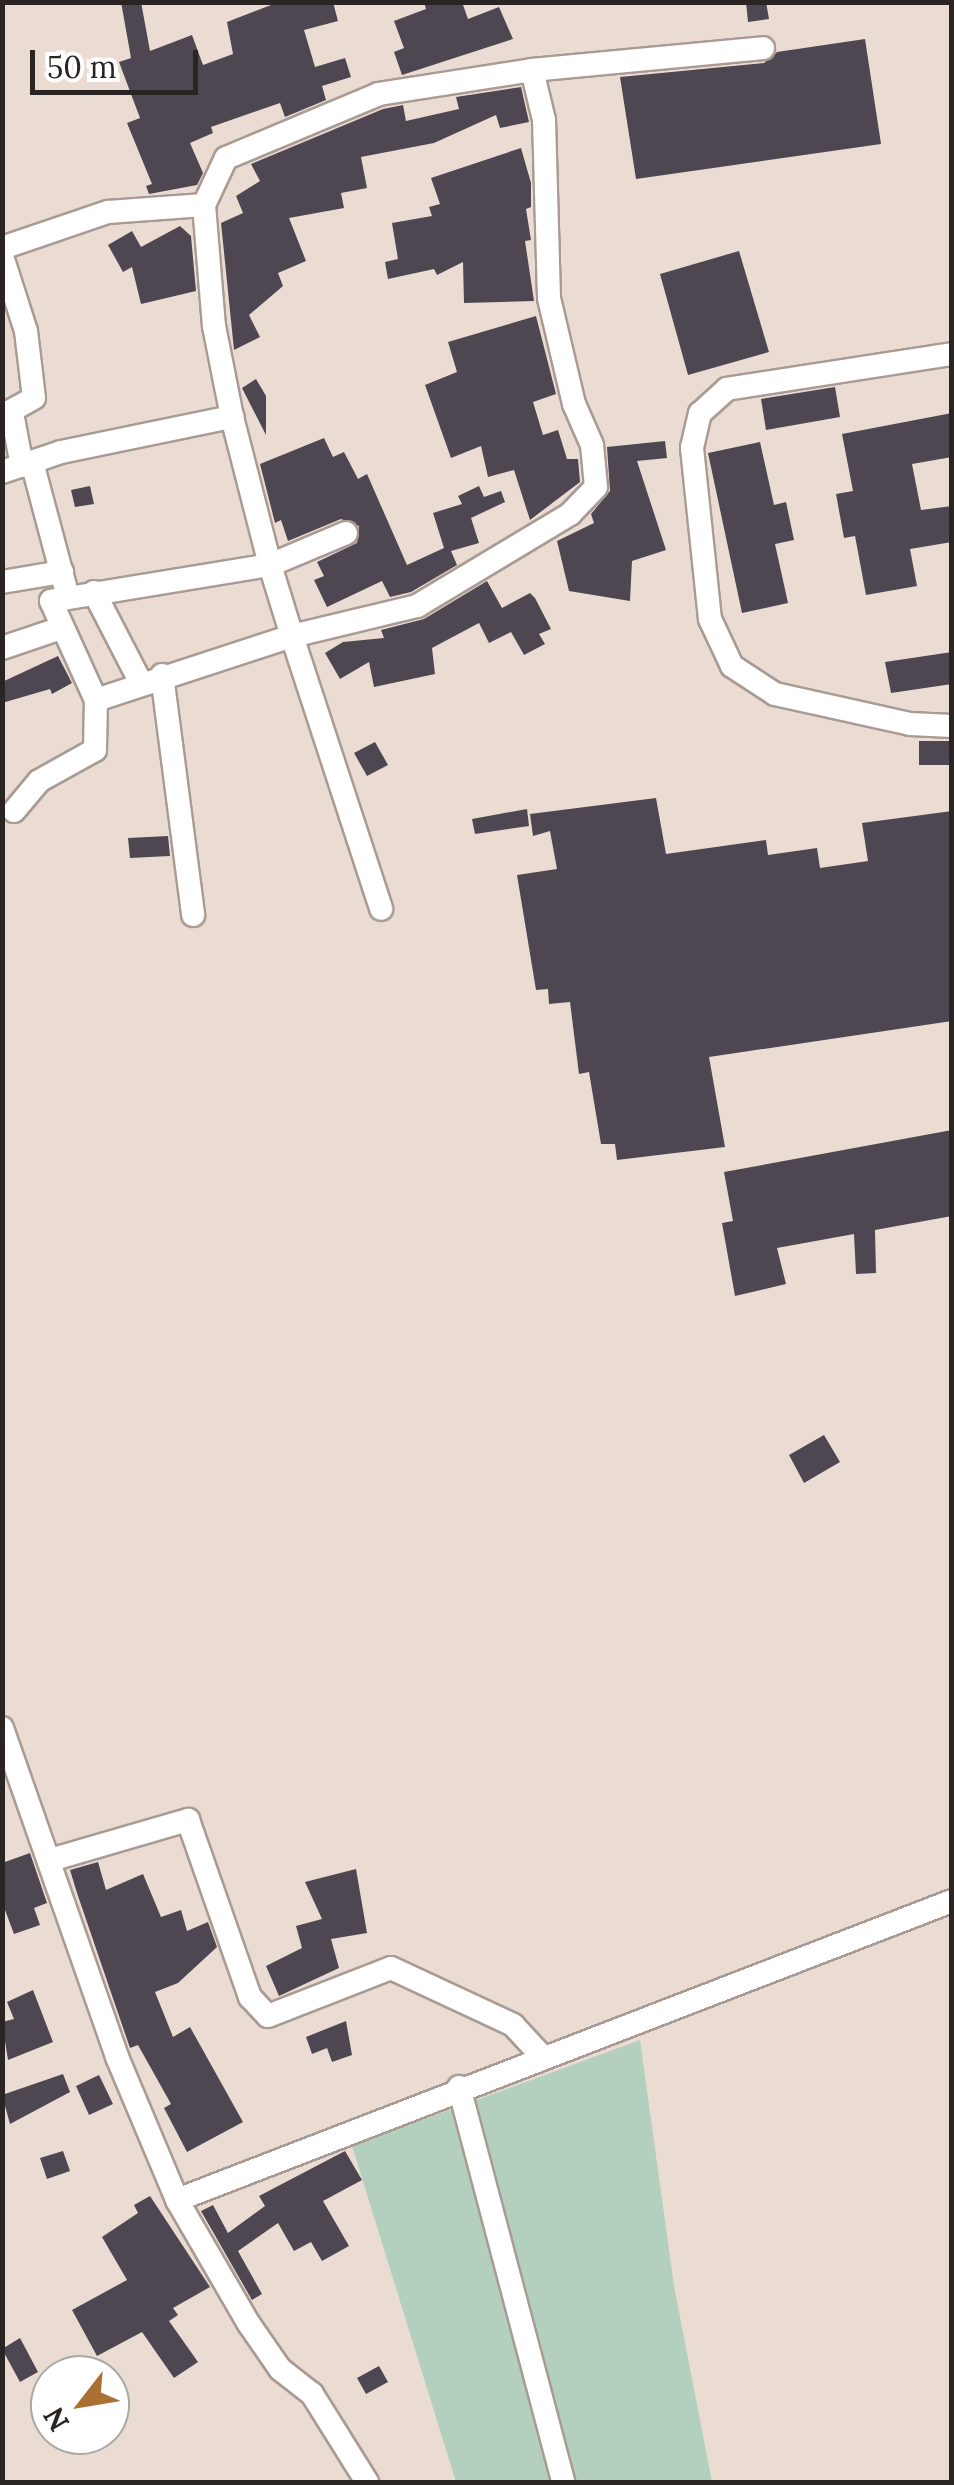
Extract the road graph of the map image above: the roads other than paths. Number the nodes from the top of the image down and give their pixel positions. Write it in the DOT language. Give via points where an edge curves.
graph roads {
  1 [pos="763,48"];
  2 [pos="532,70"];
  3 [pos="204,205"];
  4 [pos="2,248"];
  5 [pos="2,256"];
  6 [pos="952,354"];
  7 [pos="7,414"];
  8 [pos="232,417"];
  9 [pos="19,467"];
  10 [pos="346,533"];
  11 [pos="270,565"];
  12 [pos="62,572"];
  13 [pos="2,582"];
  14 [pos="94,592"];
  15 [pos="68,597"];
  16 [pos="62,628"];
  17 [pos="292,636"];
  18 [pos="2,648"];
  19 [pos="152,679"];
  20 [pos="96,700"];
  21 [pos="952,726"];
  22 [pos="14,812"];
  23 [pos="381,909"];
  24 [pos="193,915"];
  25 [pos="2,1728"];
  26 [pos="50,1860"];
  27 [pos="952,1901"];
  28 [pos="541,2055"];
  29 [pos="459,2087"];
  30 [pos="177,2200"];
  31 [pos="367,2482"];
  32 [pos="563,2482"];
  1 -- 2 [label="street"];
  2 -- 3 [label="street" via="379,94 226,158"];
  2 -- 17 [label="street" via="544,120 549,298 570,389 592,445 596,487 570,514 417,606"];
  3 -- 4 [label="street" via="108,212"];
  3 -- 8 [label="street" via="214,326"];
  5 -- 7 [label="street" via="26,331 34,398"];
  6 -- 21 [label="street" via="727,389 700,413 692,448 710,620 732,666 775,694 910,724"];
  7 -- 9 [label="street"];
  8 -- 9 [label="street"];
  8 -- 11 [label="street"];
  9 -- 12 [label="street"];
  10 -- 11 [label="street"];
  11 -- 14 [label="street"];
  11 -- 17 [label="street"];
  12 -- 13 [label="street"];
  12 -- 15 [label="street"];
  14 -- 15 [label="street"];
  14 -- 19 [label="street"];
  15 -- 16 [label="street" via="51,601"];
  16 -- 18 [label="street"];
  16 -- 20 [label="street"];
  17 -- 19 [label="street"];
  17 -- 23 [label="street"];
  19 -- 20 [label="street"];
  19 -- 24 [label="street"];
  20 -- 22 [label="street" via="95,750 39,781"];
  25 -- 26 [label="street"];
  26 -- 28 [label="street" via="188,1820 250,1997 268,2016 392,1968 513,2024"];
  26 -- 30 [label="street" via="116,2057"];
  27 -- 28 [label="street"];
  28 -- 29 [label="street"];
  29 -- 30 [label="street"];
  29 -- 32 [label="street"];
  30 -- 31 [label="street" via="249,2324 280,2369 312,2394"];
}
